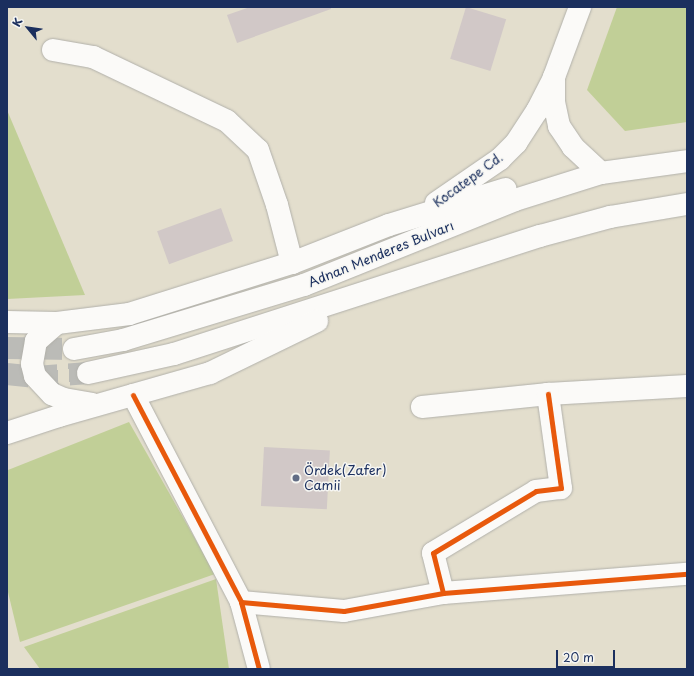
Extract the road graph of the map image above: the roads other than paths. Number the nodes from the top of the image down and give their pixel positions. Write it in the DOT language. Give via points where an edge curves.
graph roads {
  1 [pos="580,7"];
  2 [pos="53,50"];
  3 [pos="554,76"];
  4 [pos="687,161"];
  5 [pos="601,173"];
  6 [pos="551,188"];
  7 [pos="687,204"];
  8 [pos="415,217"];
  9 [pos="292,263"];
  10 [pos="386,287"];
  11 [pos="7,322"];
  12 [pos="57,323"];
  13 [pos="74,349"];
  14 [pos="88,373"];
  15 [pos="687,386"];
  16 [pos="548,394"];
  17 [pos="133,395"];
  18 [pos="97,405"];
  19 [pos="422,407"];
  20 [pos="7,433"];
  21 [pos="687,574"];
  22 [pos="443,593"];
  23 [pos="241,602"];
  24 [pos="259,669"];
  1 -- 3 [label="main road, Kocatepe Cd."];
  2 -- 9 [label="main road" via="93,57 227,121 258,150 277,205"];
  3 -- 5 [label="main road, Kocatepe Cd." via="554,102 559,126 573,148"];
  3 -- 8 [label="main road, Kocatepe Cd." via="537,111 516,143 500,159"];
  4 -- 5 [label="main road, Adnan Menderes Bulvarı"];
  5 -- 6 [label="main road, Adnan Menderes Bulvarı"];
  6 -- 8 [label="main road" via="518,185"];
  6 -- 13 [label="main road, Adnan Menderes Bulvarı" via="487,210 304,285 123,340"];
  7 -- 10 [label="main road, Adnan Menderes Bulvarı" via="610,217 540,236"];
  8 -- 9 [label="main road"];
  9 -- 12 [label="main road" via="129,314"];
  10 -- 14 [label="main road, Adnan Menderes Bulvarı" via="174,354"];
  10 -- 17 [label="main road" via="210,373"];
  11 -- 12 [label="main road"];
  12 -- 18 [label="main road" via="36,341 32,364 36,376 52,394 64,399"];
  15 -- 16 [label="main road"];
  16 -- 19 [label="main road"];
  16 -- 22 [label="main road" via="561,488 536,491 433,552"];
  17 -- 18 [label="main road"];
  17 -- 23 [label="main road"];
  18 -- 20 [label="main road"];
  21 -- 22 [label="main road"];
  22 -- 23 [label="main road" via="344,610"];
  23 -- 24 [label="main road"];
}
